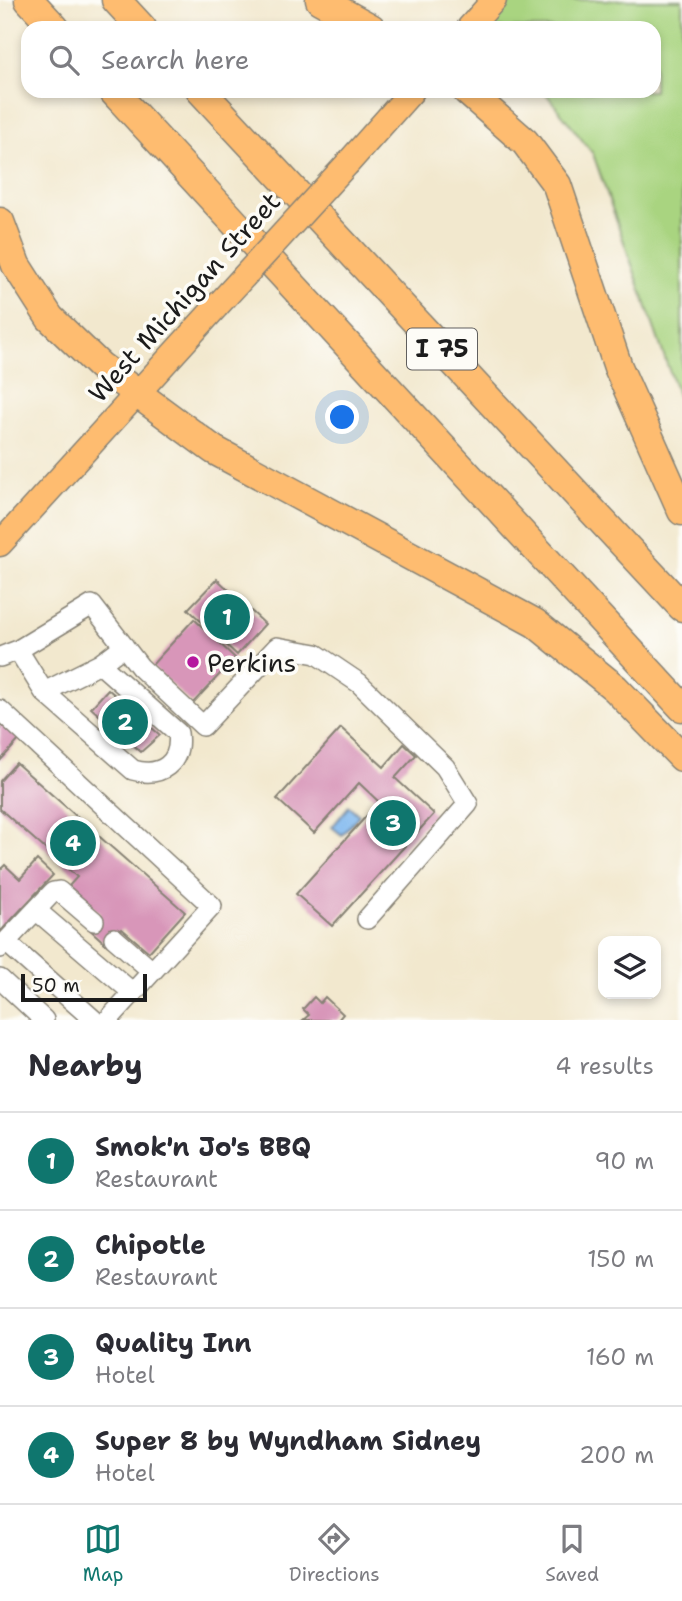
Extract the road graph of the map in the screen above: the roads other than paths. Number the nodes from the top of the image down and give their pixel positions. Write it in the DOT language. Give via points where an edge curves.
graph roads {
  1 [pos="29,0"];
  2 [pos="116,0"];
  3 [pos="320,0"];
  4 [pos="494,0"];
  5 [pos="48,21"];
  6 [pos="136,21"];
  7 [pos="358,21"];
  8 [pos="475,21"];
  9 [pos="119,98"];
  10 [pos="208,98"];
  11 [pos="406,98"];
  12 [pos="475,98"];
  13 [pos="0,222"];
  14 [pos="137,393"];
  15 [pos="682,511"];
  16 [pos="0,544"];
  17 [pos="682,607"];
  18 [pos="124,646"];
  19 [pos="9,654"];
  20 [pos="100,664"];
  21 [pos="44,692"];
  22 [pos="682,707"];
  23 [pos="0,710"];
  24 [pos="194,717"];
  25 [pos="178,733"];
  26 [pos="682,757"];
  27 [pos="36,910"];
  28 [pos="367,919"];
  29 [pos="94,921"];
  30 [pos="114,938"];
  31 [pos="3,945"];
  32 [pos="152,971"];
  33 [pos="0,979"];
  34 [pos="133,993"];
  35 [pos="44,1020"];
  36 [pos="94,1020"];
  37 [pos="108,1020"];
  1 -- 5 [label="highway"];
  2 -- 6 [label="highway"];
  3 -- 7 [label="highway"];
  4 -- 8 [label="main road"];
  9 -- 22 [label="highway, I 75"];
  10 -- 17 [label="highway, I 75"];
  11 -- 14 [label="main road, West Michigan Street, bridge"];
  12 -- 15 [label="highway" via="525,142 557,186 618,367"];
  13 -- 14 [label="highway" via="16,265 50,318 100,366"];
  14 -- 16 [label="main road, West Michigan Street"];
  14 -- 26 [label="highway" via="214,450 535,623 615,688"];
  18 -- 19 [label="street" via="92,605"];
  18 -- 20 [label="street"];
  18 -- 24 [label="street"];
  19 -- 21 [label="street"];
  20 -- 21 [label="street"];
  20 -- 25 [label="street"];
  21 -- 25 [label="street" via="133,771 148,775 172,763 180,747"];
  23 -- 32 [label="street" via="212,906"];
  24 -- 25 [label="street"];
  24 -- 28 [label="street" via="203,726 278,647 316,654 359,683 445,767 468,804"];
  27 -- 29 [label="street" via="59,891"];
  27 -- 31 [label="street"];
  27 -- 34 [label="street"];
  30 -- 32 [label="street"];
  31 -- 36 [label="street"];
  32 -- 34 [label="street"];
  33 -- 35 [label="street"];
  34 -- 37 [label="street"];
}
